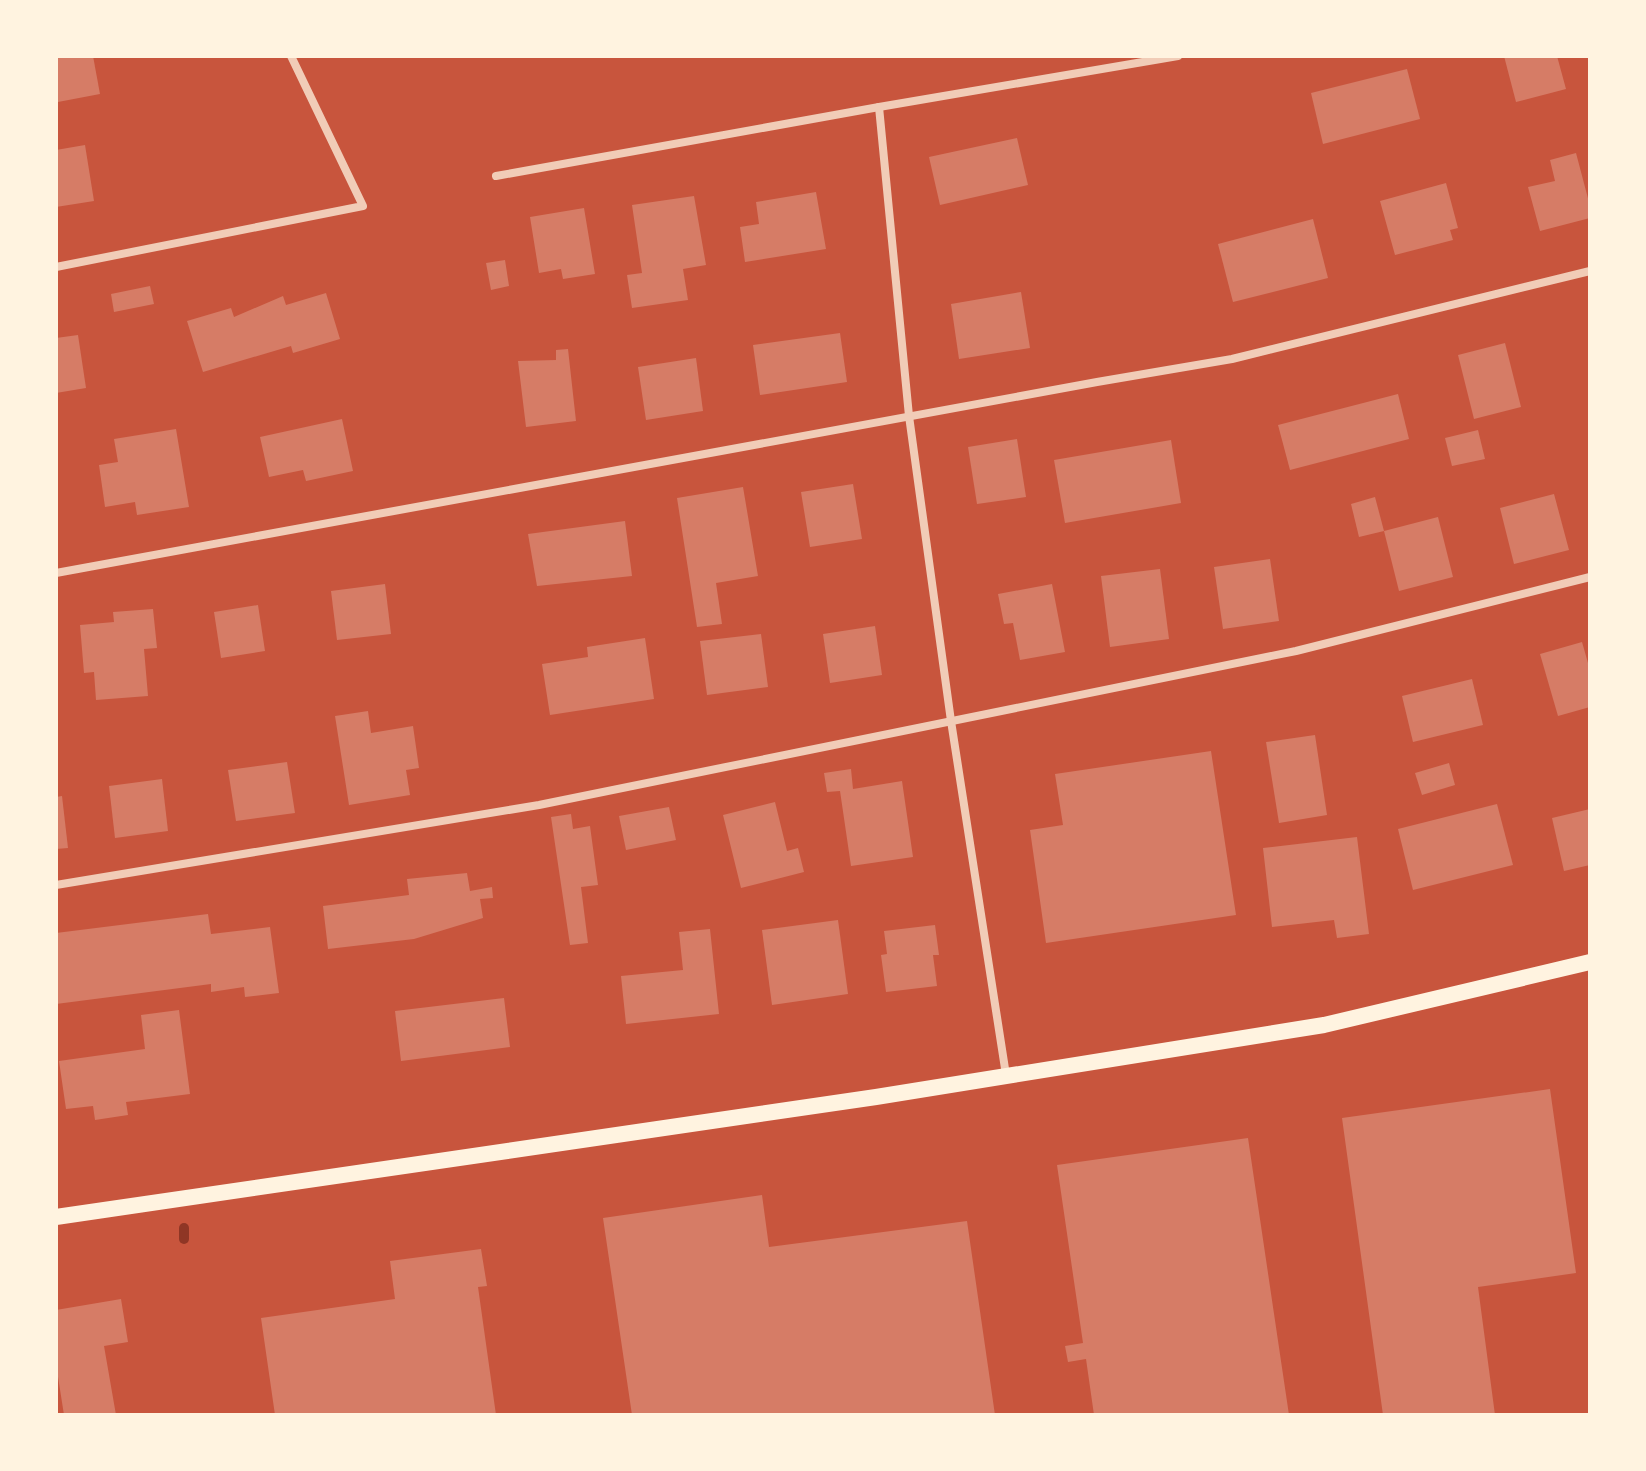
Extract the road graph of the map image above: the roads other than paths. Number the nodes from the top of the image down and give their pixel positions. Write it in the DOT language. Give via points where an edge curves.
graph roads {
  1 [pos="291,56"];
  2 [pos="1178,56"];
  3 [pos="879,107"];
  4 [pos="496,176"];
  5 [pos="56,267"];
  6 [pos="1590,271"];
  7 [pos="909,416"];
  8 [pos="56,573"];
  9 [pos="1590,577"];
  10 [pos="951,721"];
  11 [pos="56,885"];
  12 [pos="1590,962"];
  13 [pos="1006,1076"];
  14 [pos="56,1217"];
  1 -- 5 [label="street" via="363,206"];
  2 -- 3 [label="street"];
  3 -- 4 [label="street"];
  3 -- 7 [label="street"];
  6 -- 7 [label="street" via="1232,359"];
  7 -- 8 [label="street"];
  7 -- 10 [label="street"];
  9 -- 10 [label="street" via="1296,651"];
  10 -- 11 [label="street" via="539,805"];
  10 -- 13 [label="street"];
  12 -- 13 [label="main road" via="1324,1025"];
  13 -- 14 [label="main road"];
}
